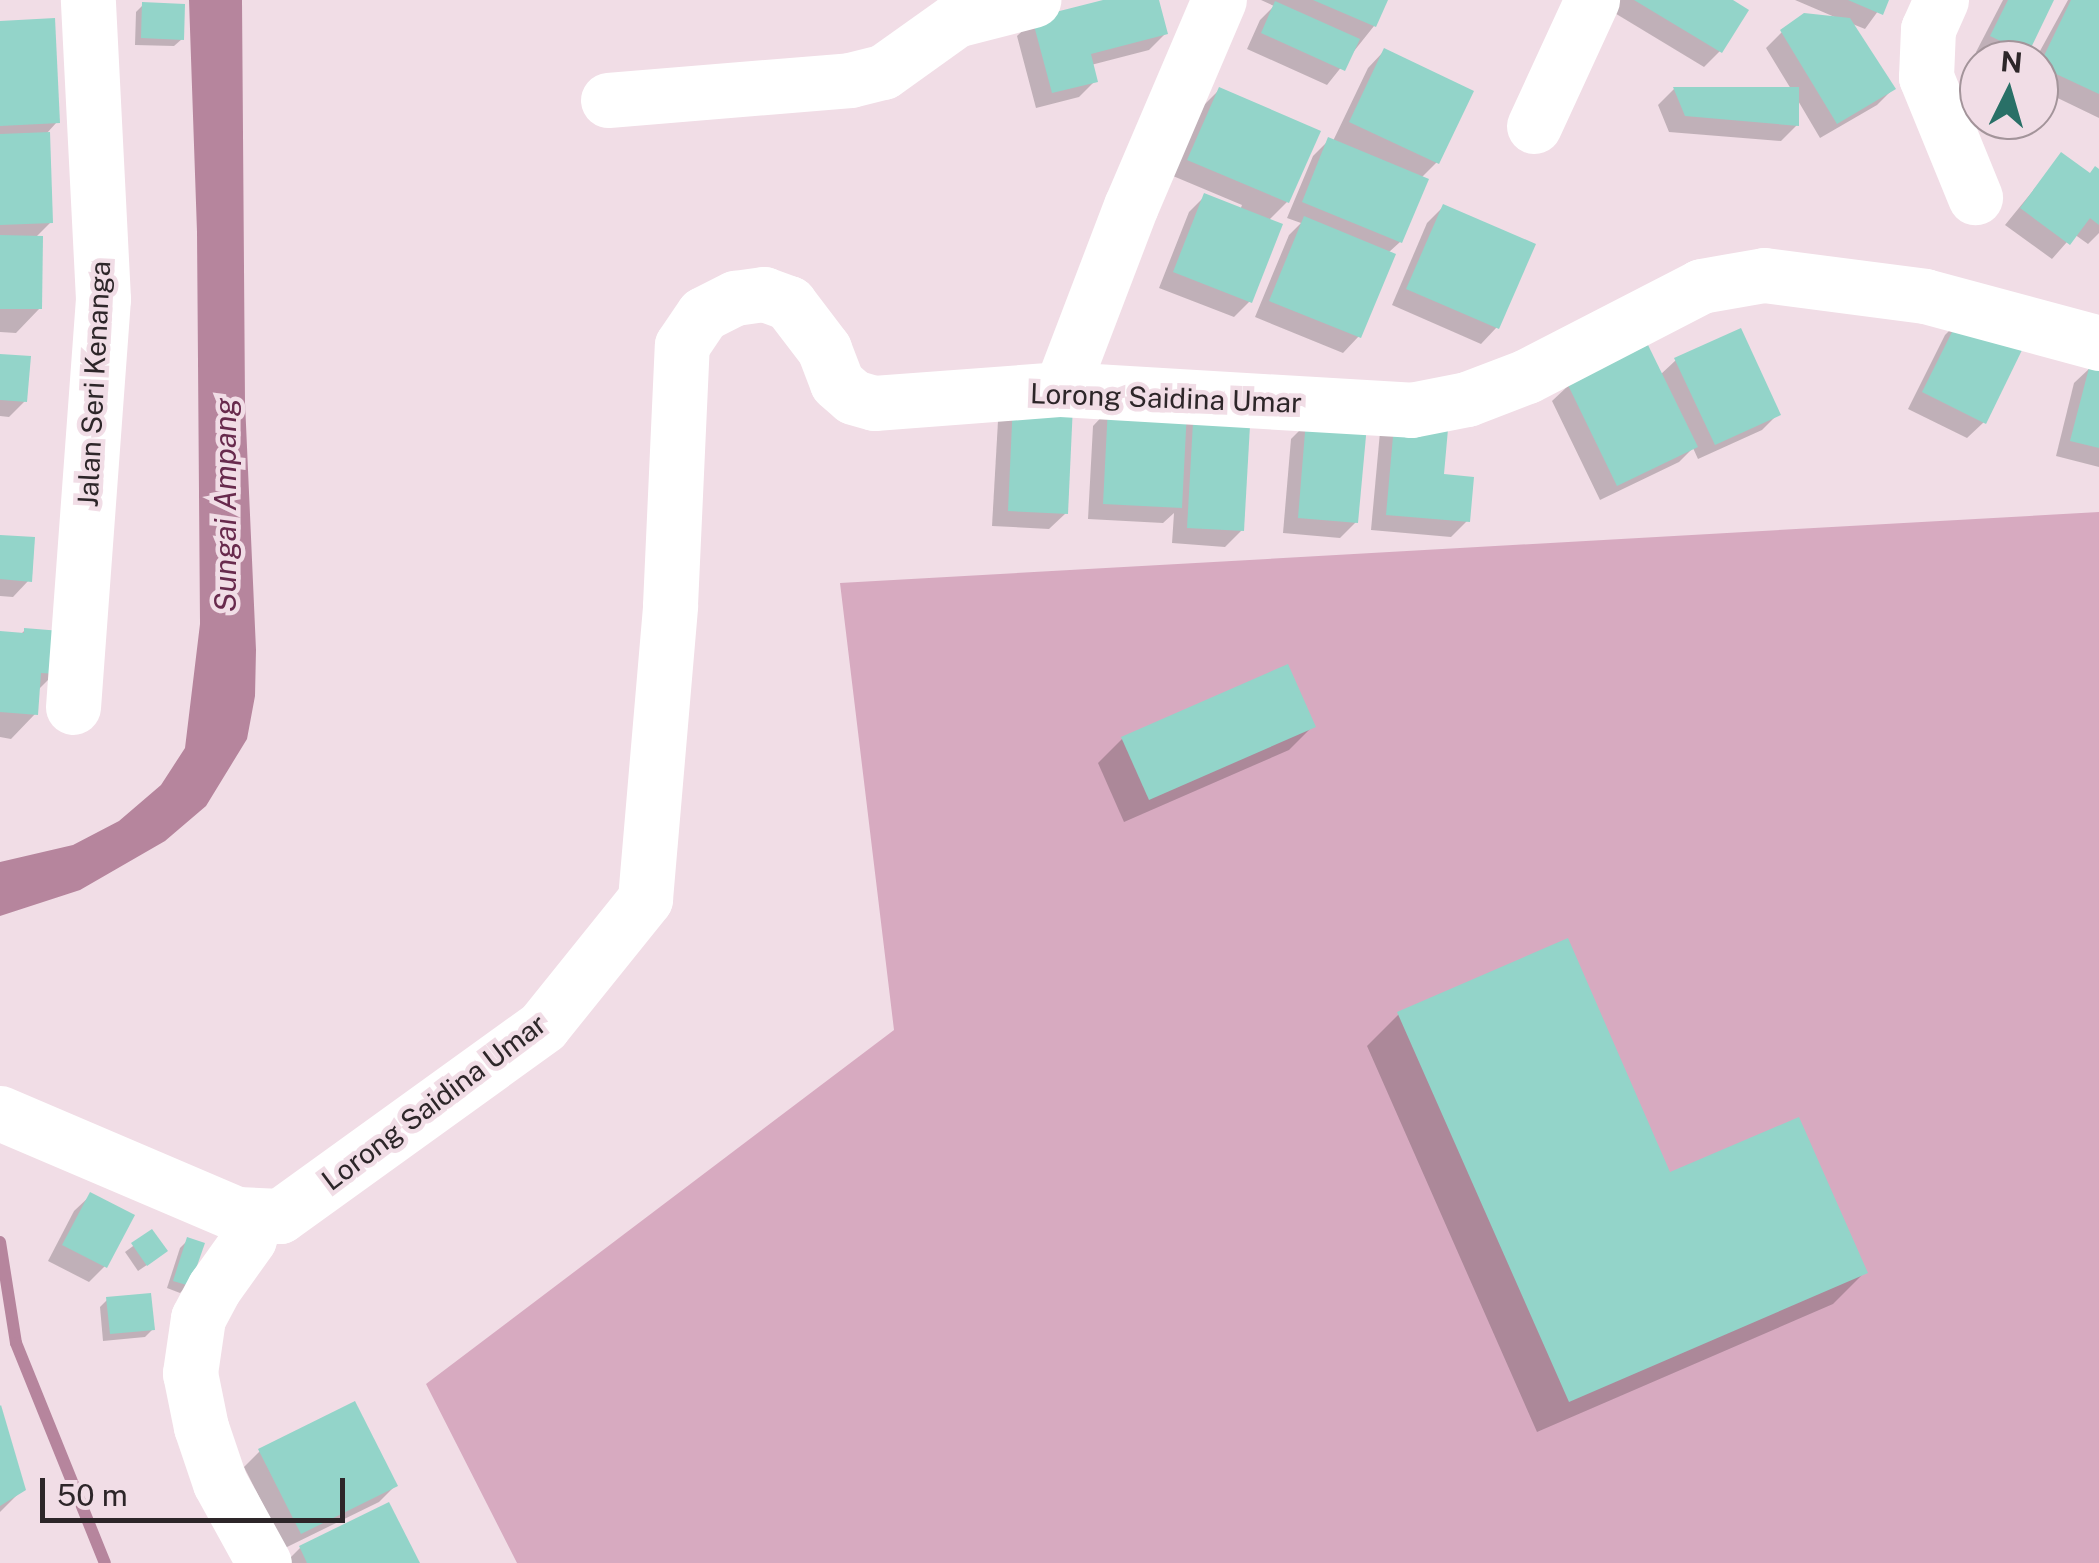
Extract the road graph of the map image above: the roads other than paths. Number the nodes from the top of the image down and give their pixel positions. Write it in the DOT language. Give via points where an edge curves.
graph roads {
  1 [pos="88,0"];
  2 [pos="1033,0"];
  3 [pos="1219,0"];
  4 [pos="1592,0"];
  5 [pos="1941,0"];
  6 [pos="608,100"];
  7 [pos="1534,126"];
  8 [pos="1975,196"];
  9 [pos="2099,343"];
  10 [pos="1060,389"];
  11 [pos="73,707"];
  12 [pos="0,1113"];
  13 [pos="253,1218"];
  14 [pos="264,1563"];
  1 -- 11 [label="street, Jalan Seri Kenanga" via="103,299"];
  2 -- 6 [label="street" via="956,20 883,72 850,80"];
  3 -- 10 [label="street"];
  4 -- 7 [label="street"];
  5 -- 8 [label="street" via="1928,29 1926,77"];
  9 -- 10 [label="street, Lorong Saidina Umar" via="1925,296 1764,275 1700,286 1527,376 1468,399 1411,410"];
  10 -- 13 [label="street, Lorong Saidina Umar" via="874,402 853,397 837,383 824,348 790,303 764,294 734,298 703,314 682,345 670,605 645,899 543,1026 280,1216"];
  12 -- 13 [label="street"];
  13 -- 14 [label="street" via="249,1239 198,1318 190,1374 220,1484"];
}
